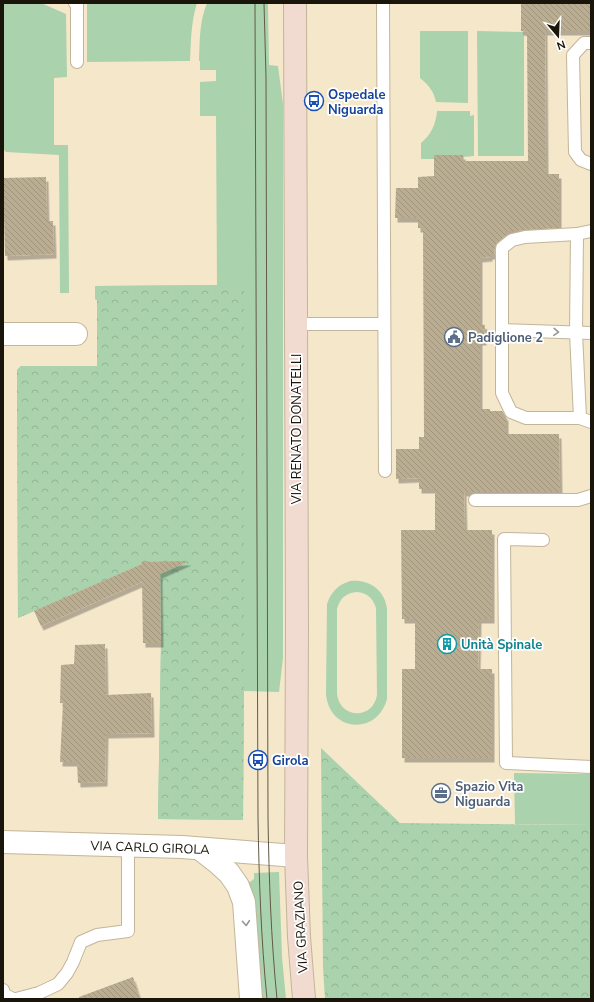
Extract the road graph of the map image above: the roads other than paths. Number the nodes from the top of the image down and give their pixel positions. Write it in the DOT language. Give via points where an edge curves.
graph roads {
  1 [pos="75,3"];
  2 [pos="295,3"];
  3 [pos="383,3"];
  4 [pos="591,43"];
  5 [pos="77,62"];
  6 [pos="591,164"];
  7 [pos="591,231"];
  8 [pos="576,234"];
  9 [pos="296,324"];
  10 [pos="384,324"];
  11 [pos="503,330"];
  12 [pos="576,333"];
  13 [pos="591,333"];
  14 [pos="3,334"];
  15 [pos="76,334"];
  16 [pos="585,420"];
  17 [pos="385,471"];
  18 [pos="591,496"];
  19 [pos="475,500"];
  20 [pos="543,540"];
  21 [pos="591,767"];
  22 [pos="3,842"];
  23 [pos="128,846"];
  24 [pos="200,848"];
  25 [pos="296,856"];
  26 [pos="3,990"];
  27 [pos="12,999"];
  28 [pos="16,999"];
  29 [pos="251,999"];
  30 [pos="304,999"];
  1 -- 5 [label="lane"];
  2 -- 9 [label="main road, VIA RENATO DONATELLI"];
  3 -- 10 [label="lane"];
  4 -- 6 [label="lane" via="584,43 573,55 575,152 580,160"];
  7 -- 8 [label="lane"];
  8 -- 11 [label="lane" via="525,237 512,240 502,248"];
  8 -- 12 [label="lane"];
  9 -- 10 [label="lane"];
  9 -- 25 [label="main road, VIA RENATO DONATELLI"];
  10 -- 17 [label="lane"];
  11 -- 12 [label="lane, one-way"];
  11 -- 16 [label="lane" via="502,393 511,412 526,418"];
  12 -- 13 [label="lane"];
  12 -- 16 [label="lane"];
  14 -- 15 [label="street"];
  18 -- 19 [label="lane" via="578,500"];
  20 -- 21 [label="lane" via="504,539 506,763"];
  22 -- 23 [label="street, VIA CARLO GIROLA"];
  23 -- 24 [label="street, VIA CARLO GIROLA"];
  23 -- 28 [label="lane" via="128,931 97,935 81,942 70,968 58,984 39,993"];
  24 -- 25 [label="street, VIA CARLO GIROLA"];
  24 -- 29 [label="street, one-way" via="229,873 238,886 244,902"];
  25 -- 30 [label="main road, VIA GRAZIANO"];
  26 -- 27 [label="lane" via="4,994"];
}
